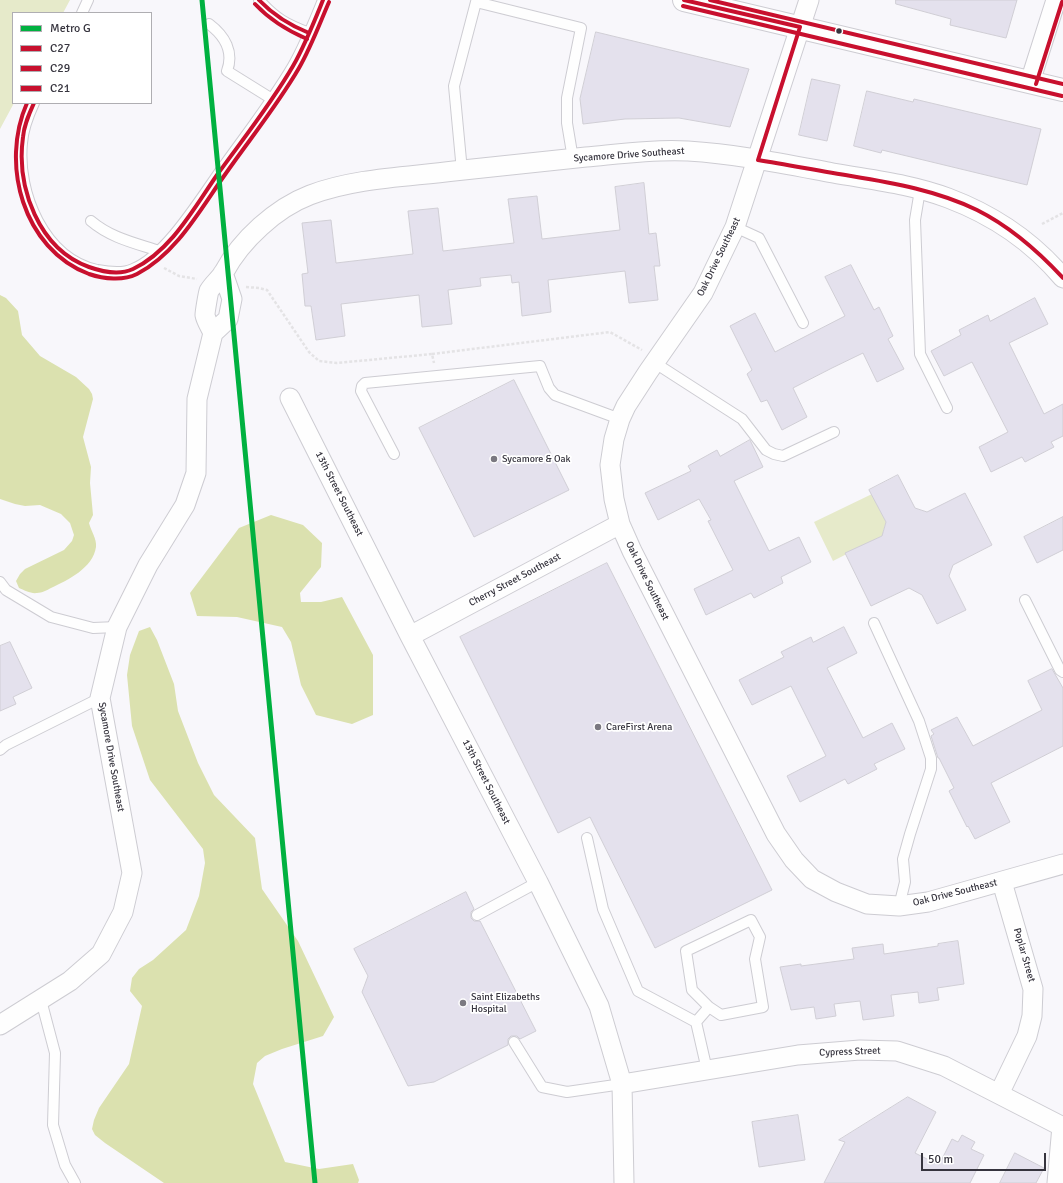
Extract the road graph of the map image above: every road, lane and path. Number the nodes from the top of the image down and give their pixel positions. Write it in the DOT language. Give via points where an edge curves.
graph roads {
  1 [pos="88,0"];
  2 [pos="259,0"];
  3 [pos="323,0"];
  4 [pos="684,0"];
  5 [pos="809,0"];
  6 [pos="1056,0"];
  7 [pos="82,12"];
  8 [pos="209,24"];
  9 [pos="800,27"];
  10 [pos="309,33"];
  11 [pos="1030,82"];
  12 [pos="1063,90"];
  13 [pos="272,99"];
  14 [pos="34,104"];
  15 [pos="573,159"];
  16 [pos="758,160"];
  17 [pos="462,170"];
  18 [pos="920,190"];
  19 [pos="1063,213"];
  20 [pos="92,221"];
  21 [pos="1042,224"];
  22 [pos="735,227"];
  23 [pos="159,251"];
  24 [pos="164,268"];
  25 [pos="1063,278"];
  26 [pos="198,279"];
  27 [pos="240,287"];
  28 [pos="803,324"];
  29 [pos="432,354"];
  30 [pos="656,361"];
  31 [pos="435,376"];
  32 [pos="290,398"];
  33 [pos="947,408"];
  34 [pos="620,419"];
  35 [pos="834,432"];
  36 [pos="394,454"];
  37 [pos="620,524"];
  38 [pos="0,582"];
  39 [pos="1025,600"];
  40 [pos="874,623"];
  41 [pos="117,627"];
  42 [pos="410,636"];
  43 [pos="1063,672"];
  44 [pos="100,698"];
  45 [pos="0,750"];
  46 [pos="587,838"];
  47 [pos="1063,864"];
  48 [pos="538,882"];
  49 [pos="1002,882"];
  50 [pos="899,906"];
  51 [pos="477,915"];
  52 [pos="41,1000"];
  53 [pos="709,1007"];
  54 [pos="696,1022"];
  55 [pos="0,1024"];
  56 [pos="514,1042"];
  57 [pos="707,1070"];
  58 [pos="622,1084"];
  59 [pos="999,1094"];
  60 [pos="1063,1127"];
  61 [pos="75,1183"];
  62 [pos="624,1183"];
  63 [pos="1056,1183"];
  1 -- 7 [label="lane"];
  2 -- 10 [label="lane" via="276,18"];
  3 -- 10 [label="lane"];
  4 -- 9 [label="main road"];
  5 -- 9 [label="street, Oak Drive Southeast"];
  6 -- 11 [label="street"];
  8 -- 13 [label="lane" via="220,34 228,48 230,62 227,71"];
  9 -- 11 [label="main road"];
  9 -- 16 [label="street, Oak Drive Southeast"];
  10 -- 13 [label="lane" via="294,65"];
  11 -- 12 [label="main road"];
  13 -- 23 [label="lane" via="176,233"];
  14 -- 23 [label="lane" via="23,133 21,167 30,203 52,240 73,261 102,271 133,270"];
  15 -- 16 [label="street, Sycamore Drive Southeast" via="687,151"];
  15 -- 17 [label="street, Sycamore Drive Southeast"];
  15 -- 17 [label="lane" via="567,123 567,98 581,28 476,2 454,86"];
  16 -- 18 [label="street, Sycamore Drive Southeast"];
  16 -- 22 [label="street, Oak Drive Southeast"];
  17 -- 41 [label="street, Sycamore Drive Southeast" via="347,184 309,195 288,205 268,220 228,263 223,274 232,299 228,319 213,333 197,399 196,473 185,505 148,565"];
  18 -- 25 [label="street, Sycamore Drive Southeast" via="970,207 1004,226 1024,239"];
  18 -- 33 [label="lane" via="915,220 920,354"];
  19 -- 21 [label="path"];
  20 -- 23 [label="lane" via="102,230 118,238"];
  22 -- 28 [label="lane" via="759,238"];
  22 -- 30 [label="street, Oak Drive Southeast" via="703,293"];
  24 -- 26 [label="path" via="179,276"];
  27 -- 29 [label="path" via="267,290 309,352 319,361 337,364"];
  29 -- 30 [label="path" via="610,332"];
  29 -- 31 [label="path"];
  30 -- 34 [label="street, Oak Drive Southeast"];
  30 -- 35 [label="lane" via="742,419 766,450 774,454 783,456"];
  31 -- 34 [label="lane" via="540,366 549,388 555,395"];
  31 -- 36 [label="lane" via="365,383 362,386 361,391"];
  32 -- 42 [label="street, 13th Street Southeast"];
  34 -- 37 [label="street, Oak Drive Southeast" via="610,465"];
  37 -- 42 [label="street, Cherry Street Southeast"];
  37 -- 50 [label="street, Oak Drive Southeast" via="776,834 794,860 812,878 836,892 867,904"];
  38 -- 41 [label="lane" via="6,590 50,617 93,628"];
  39 -- 43 [label="lane"];
  40 -- 50 [label="lane" via="919,721 931,758 931,769 903,859 905,882"];
  41 -- 44 [label="street, Sycamore Drive Southeast"];
  42 -- 48 [label="street, 13th Street Southeast"];
  44 -- 45 [label="lane"];
  44 -- 52 [label="street, Sycamore Drive Southeast" via="132,873 123,912 101,954 70,981"];
  46 -- 54 [label="lane" via="603,909 638,990"];
  47 -- 49 [label="street, Oak Drive Southeast"];
  48 -- 51 [label="lane"];
  48 -- 58 [label="street, 13th Street Southeast" via="599,1006"];
  49 -- 50 [label="street, Oak Drive Southeast" via="928,902"];
  49 -- 59 [label="street, Poplar Street" via="1033,989 1032,1016 1027,1036"];
  52 -- 55 [label="street, Sycamore Drive Southeast"];
  52 -- 61 [label="lane" via="55,1053 53,1125 65,1165"];
  53 -- 53 [label="lane" via="721,1015 763,1007 755,959 760,937 751,920 686,952 692,990"];
  53 -- 54 [label="lane"];
  54 -- 57 [label="lane"];
  56 -- 58 [label="lane" via="542,1086 567,1092"];
  57 -- 58 [label="street, Cypress Street"];
  57 -- 59 [label="street, Cypress Street" via="798,1055 860,1050 897,1051 944,1066"];
  58 -- 62 [label="street, 13th Street Southeast"];
  59 -- 60 [label="street, Cypress Street"];
  60 -- 63 [label="street"];
}
